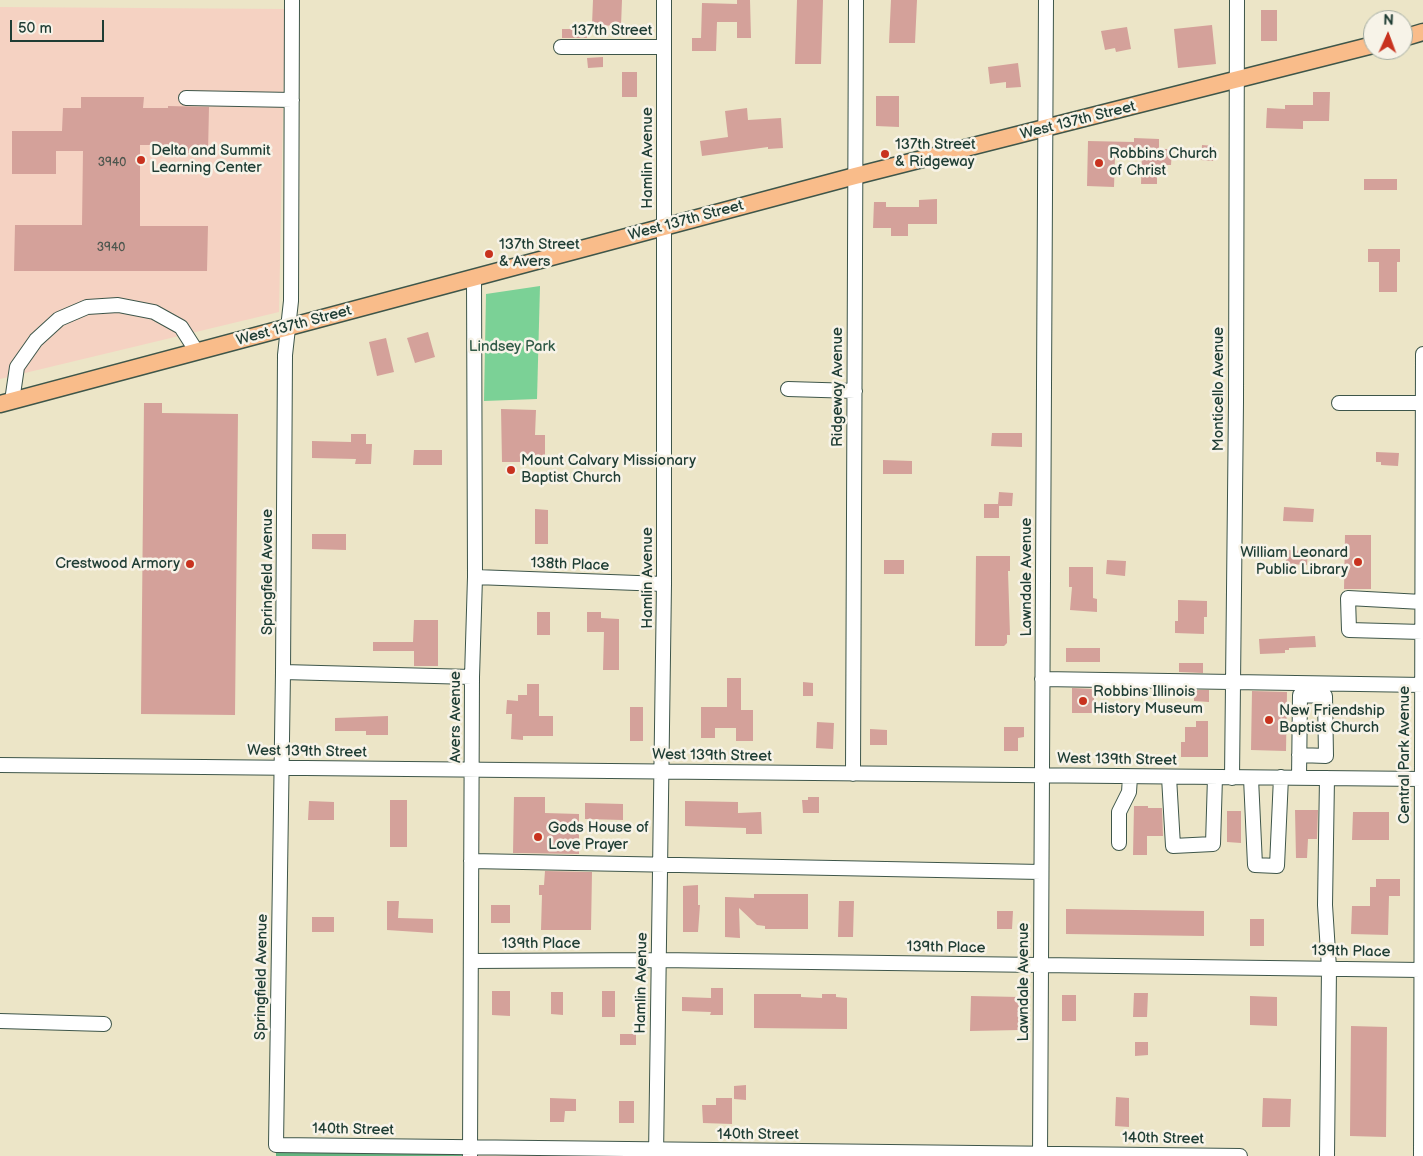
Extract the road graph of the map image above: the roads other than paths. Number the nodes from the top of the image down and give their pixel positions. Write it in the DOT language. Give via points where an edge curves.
graph roads {
  1 [pos="292,0"];
  2 [pos="664,0"];
  3 [pos="856,0"];
  4 [pos="1046,0"];
  5 [pos="1236,0"];
  6 [pos="561,47"];
  7 [pos="664,47"];
  8 [pos="1363,48"];
  9 [pos="1236,80"];
  10 [pos="186,98"];
  11 [pos="292,100"];
  12 [pos="1046,129"];
  13 [pos="855,176"];
  14 [pos="665,226"];
  15 [pos="474,278"];
  16 [pos="288,328"];
  17 [pos="197,352"];
  18 [pos="1423,354"];
  19 [pos="788,390"];
  20 [pos="854,391"];
  21 [pos="6,402"];
  22 [pos="1339,402"];
  23 [pos="1423,403"];
  24 [pos="475,577"];
  25 [pos="664,584"];
  26 [pos="1422,602"];
  27 [pos="1422,632"];
  28 [pos="283,672"];
  29 [pos="472,677"];
  30 [pos="1042,679"];
  31 [pos="1232,682"];
  32 [pos="1422,685"];
  33 [pos="1299,755"];
  34 [pos="0,765"];
  35 [pos="282,768"];
  36 [pos="472,770"];
  37 [pos="663,772"];
  38 [pos="853,774"];
  39 [pos="1042,776"];
  40 [pos="1130,776"];
  41 [pos="1169,777"];
  42 [pos="1215,777"];
  43 [pos="1281,777"];
  44 [pos="1232,778"];
  45 [pos="1251,778"];
  46 [pos="1299,778"];
  47 [pos="1327,778"];
  48 [pos="1422,779"];
  49 [pos="1119,843"];
  50 [pos="471,861"];
  51 [pos="661,864"];
  52 [pos="1041,872"];
  53 [pos="659,960"];
  54 [pos="471,961"];
  55 [pos="1041,965"];
  56 [pos="1329,968"];
  57 [pos="1421,970"];
  58 [pos="0,1021"];
  59 [pos="104,1024"];
  60 [pos="276,1145"];
  61 [pos="470,1152"];
  62 [pos="656,1153"];
  63 [pos="1040,1154"];
  64 [pos="1132,1155"];
  65 [pos="1240,1156"];
  66 [pos="1327,1156"];
  67 [pos="1421,1156"];
  1 -- 11 [label="street, Springfield Avenue"];
  2 -- 7 [label="street, Hamlin Avenue"];
  3 -- 13 [label="street, Ridgeway Avenue"];
  4 -- 12 [label="street, Lawndale Avenue"];
  5 -- 9 [label="street, Monticello Avenue"];
  6 -- 7 [label="street, 137th Street"];
  7 -- 14 [label="street, Hamlin Avenue"];
  8 -- 9 [label="main road, West 137th Street"];
  9 -- 12 [label="main road, West 137th Street"];
  9 -- 31 [label="street, Monticello Avenue"];
  10 -- 11 [label="street"];
  11 -- 16 [label="street, Springfield Avenue" via="291,301"];
  12 -- 13 [label="main road, West 137th Street"];
  12 -- 30 [label="street, Lawndale Avenue"];
  13 -- 14 [label="main road, West 137th Street"];
  13 -- 20 [label="street, Ridgeway Avenue"];
  14 -- 15 [label="main road, West 137th Street"];
  14 -- 25 [label="street, Hamlin Avenue"];
  15 -- 16 [label="main road, West 137th Street"];
  15 -- 24 [label="street, Avers Avenue"];
  16 -- 17 [label="main road, West 137th Street"];
  16 -- 28 [label="street, Springfield Avenue" via="285,355"];
  17 -- 21 [label="main road, West 137th Street"];
  17 -- 21 [label="street" via="182,327 154,312 118,305 87,307 58,319 36,340 17,367"];
  18 -- 23 [label="street, Central Park Avenue"];
  19 -- 20 [label="street"];
  20 -- 38 [label="street, Ridgeway Avenue"];
  22 -- 23 [label="street"];
  23 -- 26 [label="street, Central Park Avenue"];
  24 -- 25 [label="street, 138th Place"];
  24 -- 29 [label="street, Avers Avenue"];
  25 -- 37 [label="street, Hamlin Avenue"];
  26 -- 27 [label="street, Central Park Avenue"];
  26 -- 27 [label="street" via="1348,598 1349,630"];
  27 -- 32 [label="street, Central Park Avenue"];
  28 -- 29 [label="street"];
  28 -- 35 [label="street, Springfield Avenue"];
  29 -- 36 [label="street, Avers Avenue"];
  30 -- 31 [label="street"];
  30 -- 39 [label="street, Lawndale Avenue"];
  31 -- 32 [label="street"];
  31 -- 44 [label="street, Monticello Avenue"];
  32 -- 48 [label="street, Central Park Avenue"];
  33 -- 46 [label="street"];
  34 -- 35 [label="street, West 139th Street"];
  35 -- 36 [label="street, West 139th Street"];
  35 -- 60 [label="street, Springfield Avenue"];
  36 -- 37 [label="street, West 139th Street"];
  36 -- 50 [label="street, Avers Avenue"];
  37 -- 38 [label="street, West 139th Street"];
  37 -- 51 [label="street, Hamlin Avenue"];
  38 -- 39 [label="street, West 139th Street"];
  39 -- 40 [label="street, West 139th Street"];
  39 -- 52 [label="street, Lawndale Avenue"];
  40 -- 41 [label="street, West 139th Street"];
  40 -- 49 [label="street" via="1129,792 1118,812"];
  41 -- 42 [label="street, West 139th Street"];
  41 -- 42 [label="street" via="1173,846 1213,844"];
  42 -- 44 [label="street, West 139th Street"];
  43 -- 45 [label="street, West 139th Street"];
  43 -- 45 [label="street" via="1278,866 1255,865"];
  43 -- 46 [label="street, West 139th Street"];
  44 -- 45 [label="street, West 139th Street"];
  46 -- 47 [label="street, West 139th Street"];
  47 -- 48 [label="street, West 139th Street"];
  47 -- 56 [label="street" via="1325,905"];
  48 -- 57 [label="street, Central Park Avenue"];
  50 -- 51 [label="street"];
  50 -- 54 [label="street, Avers Avenue"];
  51 -- 52 [label="street"];
  51 -- 53 [label="street, Hamlin Avenue"];
  52 -- 55 [label="street, Lawndale Avenue"];
  53 -- 54 [label="street, 139th Place"];
  53 -- 55 [label="street, 139th Place"];
  53 -- 62 [label="street, Hamlin Avenue"];
  54 -- 61 [label="street, Avers Avenue"];
  55 -- 56 [label="street, 139th Place"];
  55 -- 63 [label="street, Lawndale Avenue"];
  56 -- 57 [label="street, 139th Place"];
  56 -- 66 [label="street"];
  57 -- 67 [label="street, Central Park Avenue"];
  58 -- 59 [label="street"];
  60 -- 61 [label="street, 140th Street"];
  61 -- 62 [label="street, 140th Street"];
  62 -- 63 [label="street, 140th Street"];
  63 -- 64 [label="street, 140th Street"];
  64 -- 65 [label="street, 140th Street"];
}
